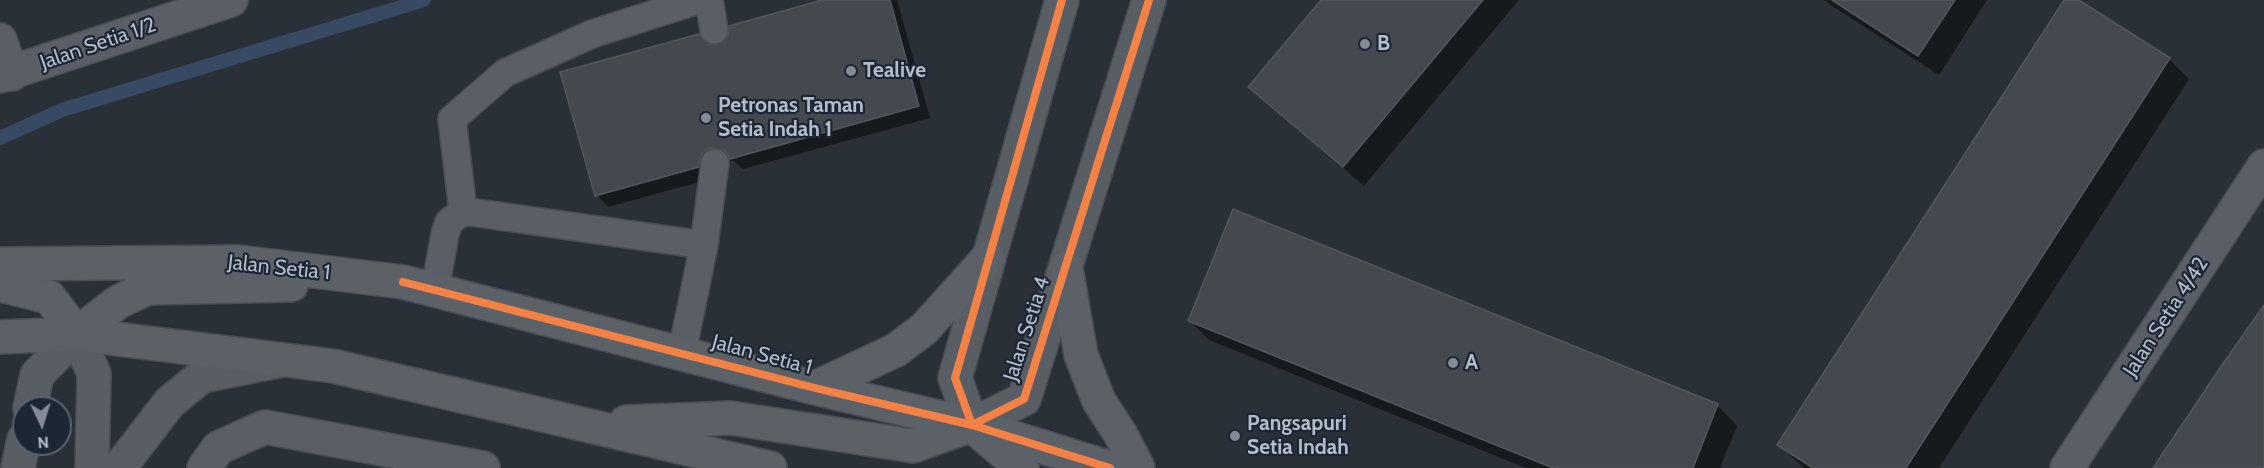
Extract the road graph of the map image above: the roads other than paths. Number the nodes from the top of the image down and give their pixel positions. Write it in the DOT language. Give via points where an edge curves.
graph roads {
  1 [pos="231,0"];
  2 [pos="698,0"];
  3 [pos="709,0"];
  4 [pos="1062,0"];
  5 [pos="1149,0"];
  6 [pos="714,30"];
  7 [pos="0,40"];
  8 [pos="6,75"];
  9 [pos="715,163"];
  10 [pos="2264,166"];
  11 [pos="463,211"];
  12 [pos="704,245"];
  13 [pos="988,258"];
  14 [pos="0,264"];
  15 [pos="1066,268"];
  16 [pos="404,282"];
  17 [pos="0,285"];
  18 [pos="435,290"];
  19 [pos="77,334"];
  20 [pos="0,337"];
  21 [pos="682,352"];
  22 [pos="287,359"];
  23 [pos="815,388"];
  24 [pos="33,396"];
  25 [pos="584,424"];
  26 [pos="972,424"];
  27 [pos="92,468"];
  28 [pos="119,468"];
  29 [pos="204,468"];
  30 [pos="483,468"];
  31 [pos="770,468"];
  32 [pos="1022,468"];
  33 [pos="1110,468"];
  34 [pos="1138,468"];
  35 [pos="2067,468"];
  1 -- 8 [label="street, Jalan Setia 1/2"];
  2 -- 11 [label="lane" via="592,34 505,73 452,119"];
  3 -- 6 [label="lane"];
  4 -- 13 [label="street"];
  5 -- 15 [label="street, Jalan Setia 4"];
  7 -- 8 [label="street"];
  9 -- 12 [label="lane"];
  10 -- 35 [label="street, Jalan Setia 4/42"];
  11 -- 12 [label="lane"];
  11 -- 18 [label="lane" via="449,222"];
  12 -- 21 [label="lane"];
  13 -- 23 [label="main road" via="924,330 896,350"];
  13 -- 26 [label="street" via="955,378"];
  14 -- 16 [label="main road, Jalan Setia 1" via="238,262"];
  15 -- 26 [label="street, Jalan Setia 4" via="1023,399"];
  15 -- 34 [label="main road" via="1081,355 1099,402"];
  16 -- 18 [label="main road, Jalan Setia 1"];
  16 -- 19 [label="main road" via="148,288 118,302"];
  17 -- 19 [label="main road" via="49,297"];
  18 -- 21 [label="main road, Jalan Setia 1"];
  19 -- 20 [label="main road"];
  19 -- 22 [label="main road"];
  19 -- 24 [label="street" via="37,375"];
  19 -- 27 [label="street" via="94,374"];
  21 -- 23 [label="main road, Jalan Setia 1"];
  22 -- 25 [label="main road"];
  22 -- 28 [label="street" via="202,376 170,402"];
  23 -- 26 [label="main road, Jalan Setia 1"];
  25 -- 26 [label="main road" via="731,418 913,446"];
  25 -- 31 [label="main road"];
  26 -- 32 [label="main road"];
  26 -- 33 [label="main road, Jalan Setia 1"];
  29 -- 30 [label="street" via="218,448 265,427"];
}
